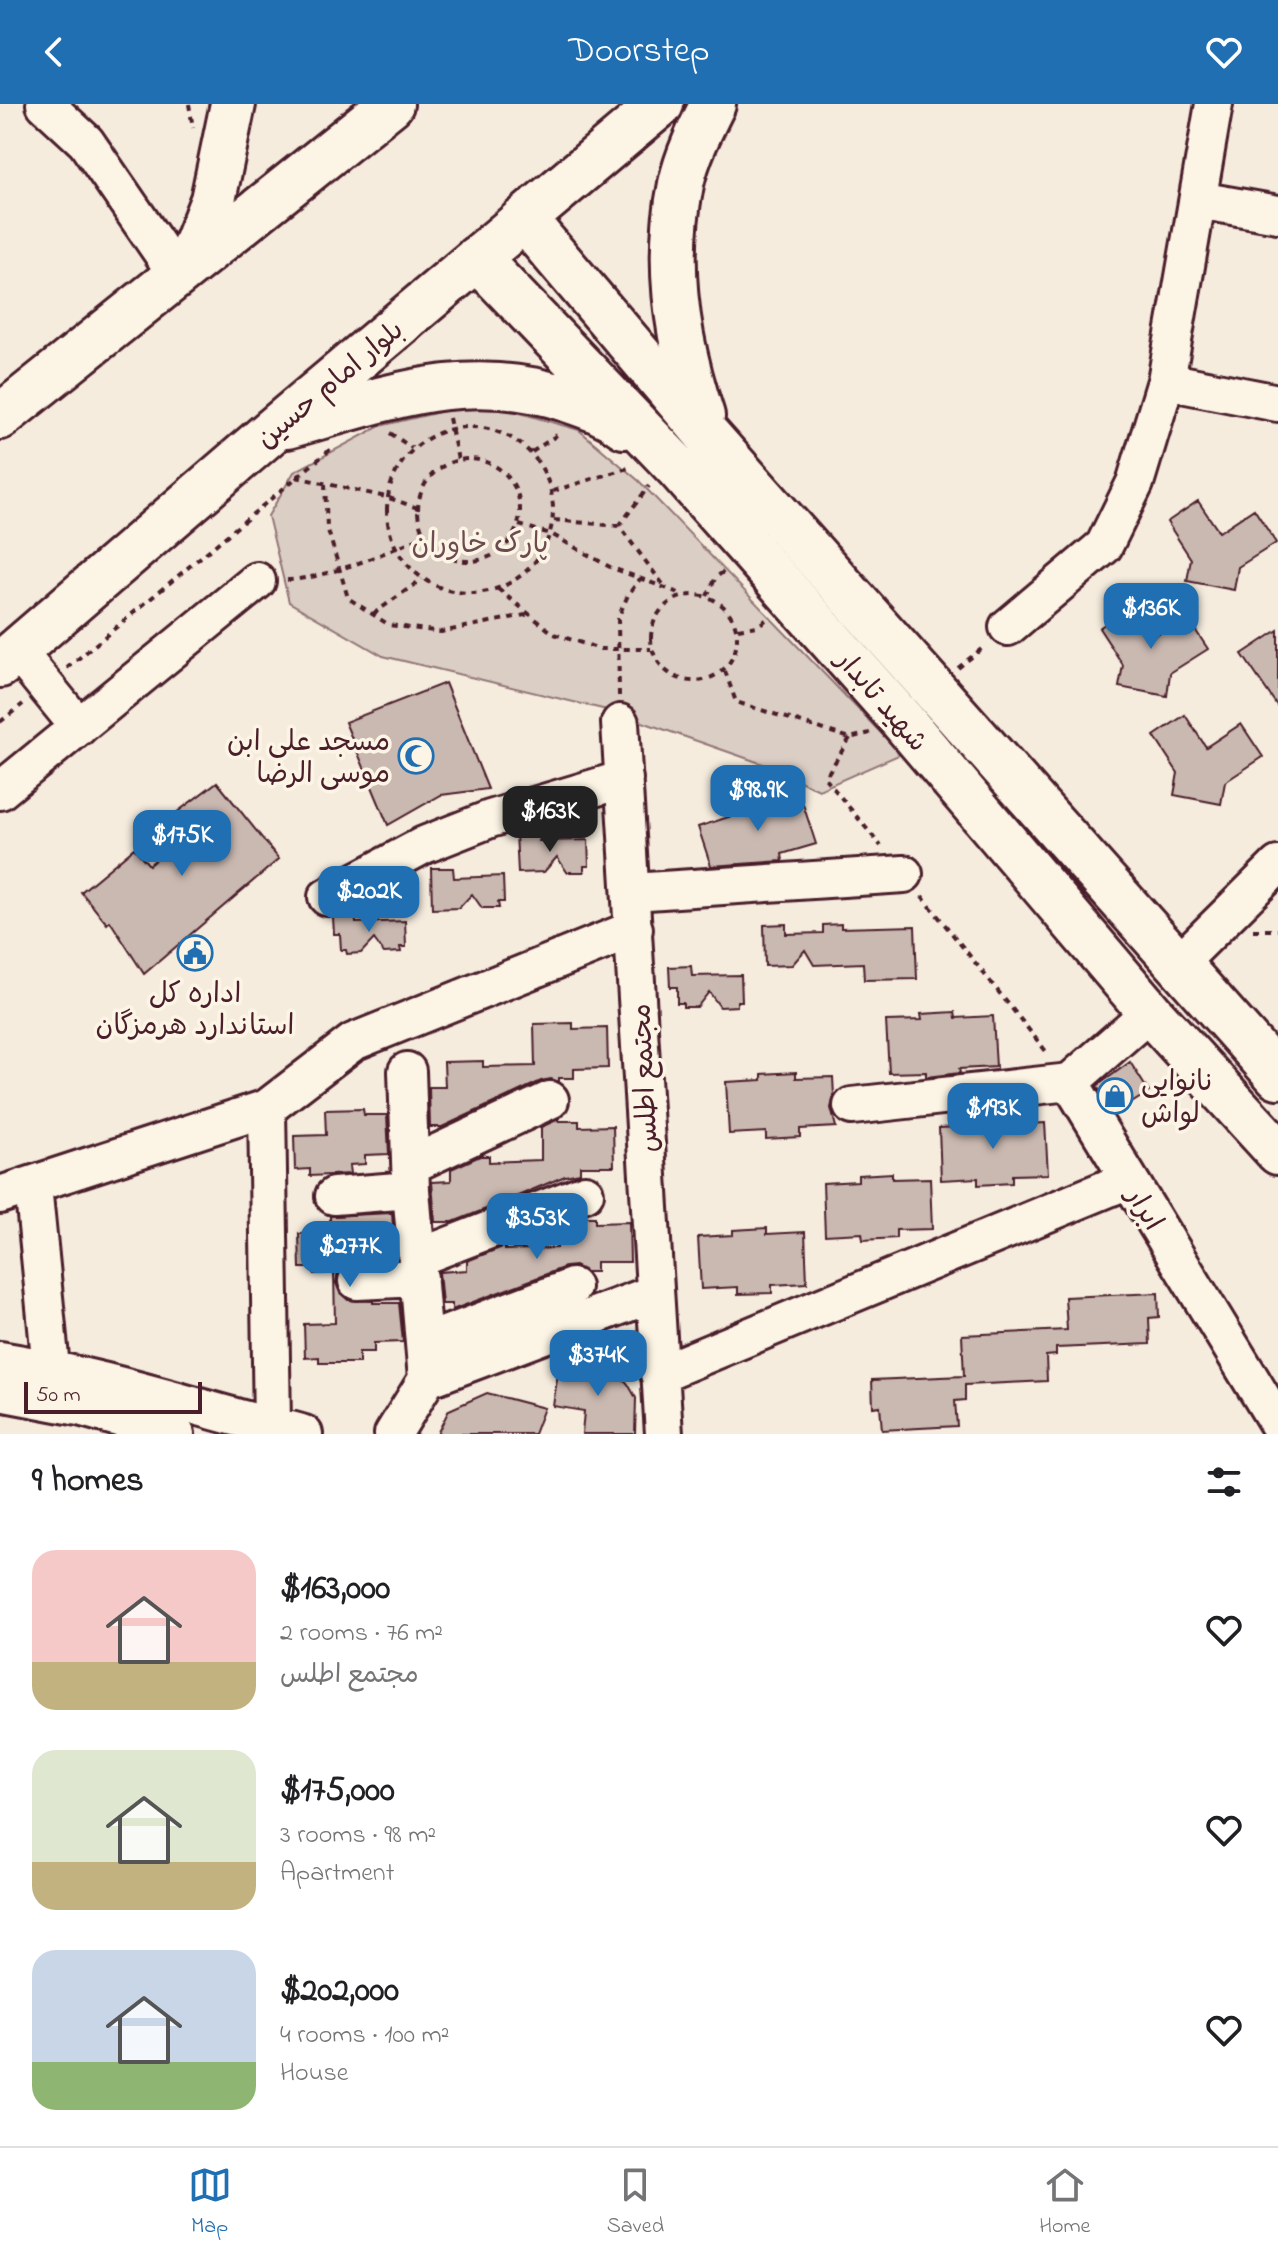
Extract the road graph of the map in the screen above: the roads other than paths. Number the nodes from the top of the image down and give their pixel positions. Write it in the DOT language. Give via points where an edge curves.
graph roads {
  1 [pos="45,104"];
  2 [pos="233,104"];
  3 [pos="391,104"];
  4 [pos="661,104"];
  5 [pos="713,104"];
  6 [pos="1214,104"];
  7 [pos="1198,200"];
  8 [pos="1278,214"];
  9 [pos="524,219"];
  10 [pos="477,258"];
  11 [pos="182,273"];
  12 [pos="577,280"];
  13 [pos="537,320"];
  14 [pos="1166,381"];
  15 [pos="1278,403"];
  16 [pos="0,417"];
  17 [pos="273,430"];
  18 [pos="709,437"];
  19 [pos="664,474"];
  20 [pos="257,581"];
  21 [pos="1008,627"];
  22 [pos="8,658"];
  23 [pos="933,689"];
  24 [pos="620,723"];
  25 [pos="876,725"];
  26 [pos="79,727"];
  27 [pos="624,779"];
  28 [pos="0,791"];
  29 [pos="1278,865"];
  30 [pos="904,874"];
  31 [pos="632,892"];
  32 [pos="327,897"];
  33 [pos="634,929"];
  34 [pos="1179,963"];
  35 [pos="1150,1012"];
  36 [pos="407,1071"];
  37 [pos="1278,1076"];
  38 [pos="1070,1082"];
  39 [pos="550,1100"];
  40 [pos="852,1106"];
  41 [pos="267,1108"];
  42 [pos="1278,1152"];
  43 [pos="411,1178"];
  44 [pos="1128,1180"];
  45 [pos="16,1190"];
  46 [pos="585,1193"];
  47 [pos="334,1196"];
  48 [pos="418,1268"];
  49 [pos="357,1281"];
  50 [pos="572,1287"];
  51 [pos="655,1293"];
  52 [pos="0,1360"];
  53 [pos="425,1361"];
  54 [pos="51,1368"];
  55 [pos="659,1374"];
  56 [pos="0,1392"];
  57 [pos="1278,1424"];
  58 [pos="288,1429"];
  59 [pos="156,1431"];
  60 [pos="393,1434"];
  61 [pos="664,1434"];
  1 -- 11 [label="street" via="86,142"];
  2 -- 11 [label="main road" via="213,200"];
  3 -- 11 [label="main road"];
  4 -- 9 [label="main road, بلوار امام حسین"];
  5 -- 18 [label="main road" via="681,184 675,256 679,334"];
  6 -- 7 [label="street"];
  7 -- 8 [label="street"];
  7 -- 14 [label="street"];
  9 -- 10 [label="main road, بلوار امام حسین"];
  9 -- 12 [label="main road, شهید تابدار"];
  10 -- 13 [label="main road, شهید تابدار"];
  10 -- 17 [label="main road, بلوار امام حسین"];
  11 -- 16 [label="main road"];
  12 -- 13 [label="main road" via="557,283 535,302"];
  12 -- 18 [label="main road, شهید تابدار"];
  13 -- 19 [label="main road, شهید تابدار"];
  14 -- 15 [label="street"];
  14 -- 21 [label="street" via="1135,483 1104,546"];
  17 -- 19 [label="main road" via="408,392 472,383 538,389 607,413"];
  17 -- 22 [label="main road, بلوار امام حسین"];
  18 -- 23 [label="main road, شهید تابدار"];
  19 -- 25 [label="main road, شهید تابدار"];
  20 -- 26 [label="street"];
  22 -- 26 [label="street" via="46,686"];
  23 -- 25 [label="main road"];
  23 -- 34 [label="main road, شهید تابدار"];
  24 -- 27 [label="street, مجتمع اطلس"];
  25 -- 35 [label="main road, شهید تابدار"];
  26 -- 28 [label="street"];
  27 -- 31 [label="street, مجتمع اطلس"];
  27 -- 32 [label="street" via="464,829"];
  29 -- 34 [label="street"];
  30 -- 31 [label="street"];
  31 -- 33 [label="street, مجتمع اطلس"];
  33 -- 41 [label="street" via="353,1042"];
  33 -- 51 [label="street, مجتمع اطلس"];
  34 -- 37 [label="main road, شهید تابدار"];
  35 -- 38 [label="street"];
  35 -- 42 [label="main road, شهید تابدار"];
  36 -- 43 [label="street"];
  38 -- 40 [label="street"];
  38 -- 44 [label="street, ابرار"];
  39 -- 43 [label="street"];
  41 -- 45 [label="street"];
  41 -- 58 [label="street"];
  43 -- 47 [label="street"];
  43 -- 48 [label="street"];
  44 -- 55 [label="street"];
  44 -- 57 [label="street, ابرار"];
  45 -- 54 [label="street"];
  46 -- 48 [label="street"];
  48 -- 49 [label="street"];
  48 -- 53 [label="street"];
  50 -- 53 [label="street"];
  51 -- 53 [label="street"];
  51 -- 55 [label="street, مجتمع اطلس"];
  52 -- 54 [label="street"];
  53 -- 60 [label="street"];
  54 -- 58 [label="street"];
  55 -- 61 [label="street, مجتمع اطلس"];
  56 -- 59 [label="street" via="79,1407"];
}
